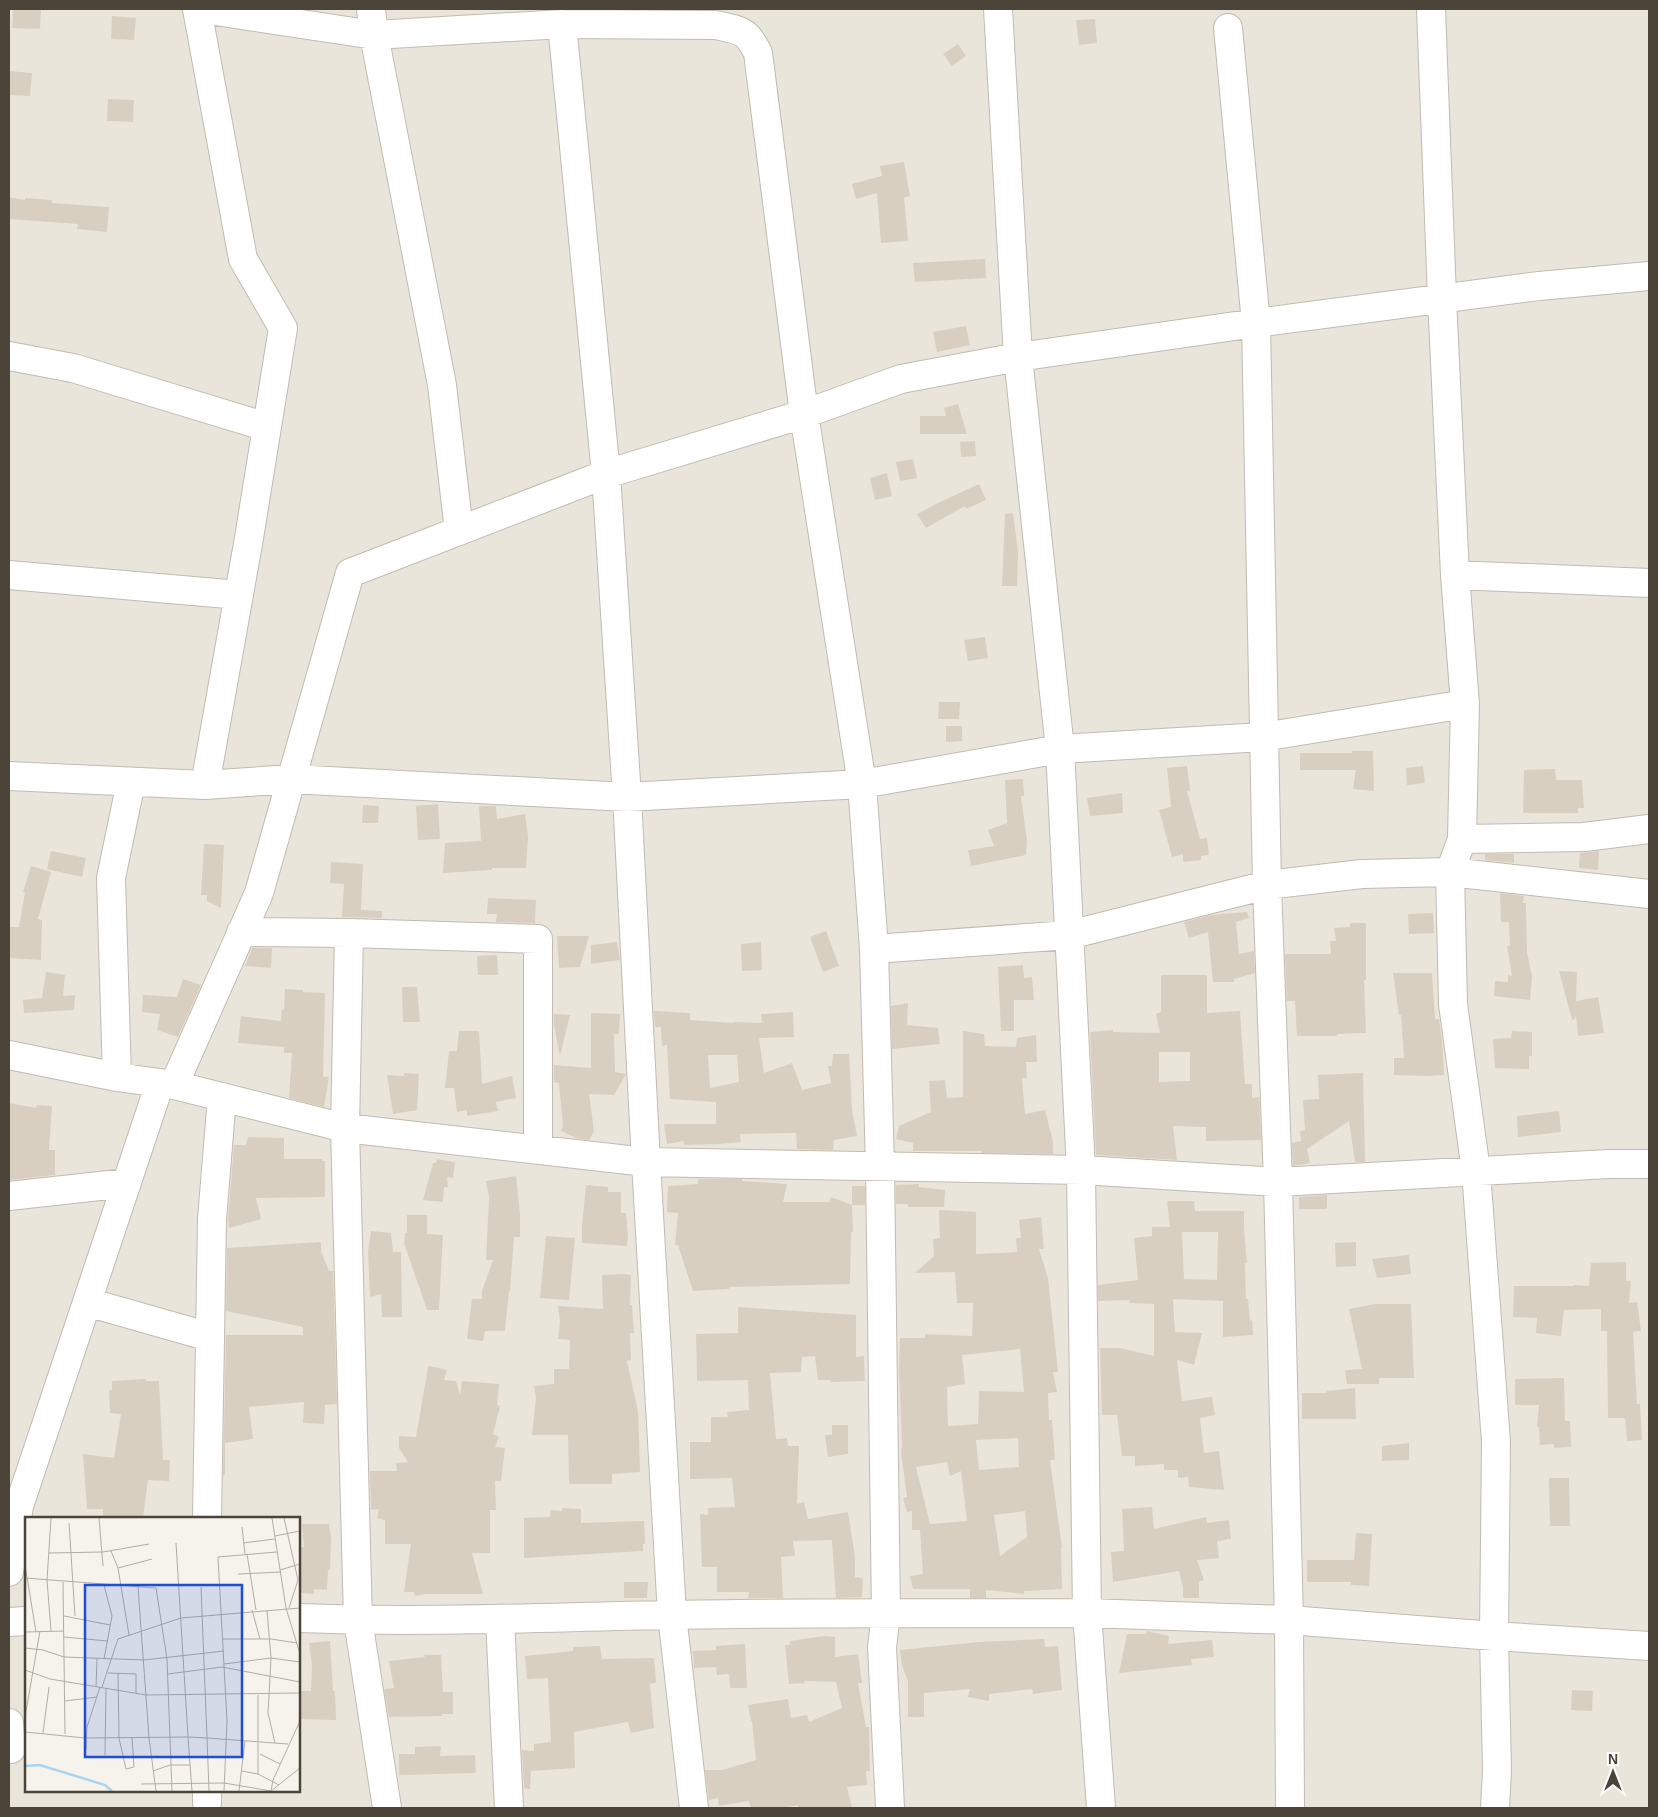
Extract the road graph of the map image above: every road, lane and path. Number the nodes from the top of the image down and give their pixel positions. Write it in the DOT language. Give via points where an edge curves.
graph roads {
  1 [pos="197,9"];
  2 [pos="202,9"];
  3 [pos="998,9"];
  4 [pos="1431,9"];
  5 [pos="373,22"];
  6 [pos="562,24"];
  7 [pos="1228,28"];
  8 [pos="1649,276"];
  9 [pos="1442,298"];
  10 [pos="1256,323"];
  11 [pos="9,356"];
  12 [pos="1018,357"];
  13 [pos="804,414"];
  14 [pos="267,427"];
  15 [pos="606,474"];
  16 [pos="459,531"];
  17 [pos="1455,574"];
  18 [pos="9,575"];
  19 [pos="1649,583"];
  20 [pos="239,595"];
  21 [pos="1465,704"];
  22 [pos="1263,737"];
  23 [pos="1060,749"];
  24 [pos="9,776"];
  25 [pos="291,779"];
  26 [pos="131,782"];
  27 [pos="862,784"];
  28 [pos="205,785"];
  29 [pos="627,798"];
  30 [pos="1649,829"];
  31 [pos="1462,839"];
  32 [pos="1450,872"];
  33 [pos="1267,886"];
  34 [pos="1649,894"];
  35 [pos="241,932"];
  36 [pos="349,933"];
  37 [pos="1069,935"];
  38 [pos="874,949"];
  39 [pos="9,1054"];
  40 [pos="117,1077"];
  41 [pos="167,1084"];
  42 [pos="222,1097"];
  43 [pos="345,1128"];
  44 [pos="538,1149"];
  45 [pos="646,1162"];
  46 [pos="1649,1164"];
  47 [pos="880,1166"];
  48 [pos="1080,1170"];
  49 [pos="1476,1171"];
  50 [pos="1278,1182"];
  51 [pos="127,1183"];
  52 [pos="9,1196"];
  53 [pos="87,1302"];
  54 [pos="210,1337"];
  55 [pos="207,1517"];
  56 [pos="9,1572"];
  57 [pos="1087,1613"];
  58 [pos="886,1614"];
  59 [pos="672,1615"];
  60 [pos="300,1618"];
  61 [pos="500,1619"];
  62 [pos="358,1620"];
  63 [pos="1289,1620"];
  64 [pos="25,1621"];
  65 [pos="9,1622"];
  66 [pos="1494,1636"];
  67 [pos="1649,1646"];
  68 [pos="387,1808"];
  69 [pos="509,1808"];
  70 [pos="694,1808"];
  71 [pos="890,1808"];
  72 [pos="1101,1808"];
  73 [pos="1290,1808"];
  74 [pos="1495,1808"];
  1 -- 14 [label="street" via="244,260 283,328"];
  2 -- 5 [label="street"];
  3 -- 12 [label="street"];
  4 -- 9 [label="street"];
  5 -- 6 [label="street"];
  5 -- 16 [label="street" via="442,385"];
  6 -- 13 [label="street" via="716,25 749,36 758,53"];
  6 -- 15 [label="street"];
  7 -- 10 [label="street"];
  8 -- 9 [label="street"];
  9 -- 10 [label="street"];
  9 -- 17 [label="street"];
  10 -- 12 [label="street"];
  10 -- 22 [label="street"];
  11 -- 14 [label="street" via="73,368"];
  12 -- 13 [label="street" via="901,379"];
  12 -- 23 [label="street"];
  13 -- 15 [label="street"];
  13 -- 27 [label="street"];
  14 -- 20 [label="street"];
  15 -- 16 [label="street"];
  15 -- 29 [label="street"];
  16 -- 25 [label="street" via="350,573"];
  17 -- 19 [label="street"];
  17 -- 21 [label="street"];
  18 -- 20 [label="street"];
  20 -- 28 [label="street"];
  21 -- 22 [label="street"];
  21 -- 31 [label="street"];
  22 -- 23 [label="street"];
  22 -- 33 [label="street"];
  23 -- 27 [label="street"];
  23 -- 37 [label="street"];
  24 -- 26 [label="street"];
  25 -- 28 [label="street"];
  25 -- 29 [label="street"];
  25 -- 35 [label="street" via="259,892"];
  26 -- 28 [label="street"];
  26 -- 40 [label="street" via="111,878"];
  27 -- 29 [label="street"];
  27 -- 38 [label="street"];
  29 -- 45 [label="street"];
  30 -- 31 [label="street" via="1584,837"];
  31 -- 32 [label="street"];
  32 -- 33 [label="street" via="1362,874"];
  32 -- 34 [label="street"];
  32 -- 49 [label="street" via="1453,1004"];
  33 -- 37 [label="street"];
  33 -- 50 [label="street"];
  35 -- 36 [label="street"];
  35 -- 41 [label="street"];
  36 -- 43 [label="street"];
  36 -- 44 [label="street" via="538,939"];
  37 -- 38 [label="street"];
  37 -- 48 [label="street"];
  38 -- 47 [label="street"];
  39 -- 40 [label="street"];
  40 -- 41 [label="street"];
  41 -- 42 [label="street"];
  41 -- 51 [label="street"];
  42 -- 43 [label="street"];
  42 -- 54 [label="street" via="212,1219"];
  43 -- 44 [label="street"];
  43 -- 62 [label="street"];
  44 -- 45 [label="street"];
  45 -- 47 [label="street"];
  45 -- 59 [label="street"];
  46 -- 49 [label="street"];
  47 -- 48 [label="street"];
  47 -- 58 [label="street"];
  48 -- 50 [label="street"];
  48 -- 57 [label="street"];
  49 -- 50 [label="street"];
  49 -- 66 [label="street" via="1496,1442"];
  50 -- 63 [label="street"];
  51 -- 52 [label="street"];
  51 -- 53 [label="street"];
  53 -- 54 [label="street"];
  53 -- 56 [label="street" via="19,1506"];
  54 -- 55 [label="street"];
  57 -- 58 [label="street"];
  57 -- 63 [label="street"];
  57 -- 72 [label="street"];
  58 -- 59 [label="street"];
  58 -- 71 [label="street" via="882,1647"];
  59 -- 61 [label="street"];
  59 -- 70 [label="street"];
  60 -- 62 [label="street"];
  61 -- 62 [label="street"];
  61 -- 69 [label="street"];
  62 -- 68 [label="street"];
  63 -- 66 [label="street"];
  63 -- 73 [label="street"];
  64 -- 65 [label="street"];
  66 -- 67 [label="street"];
  66 -- 74 [label="street"];
}
